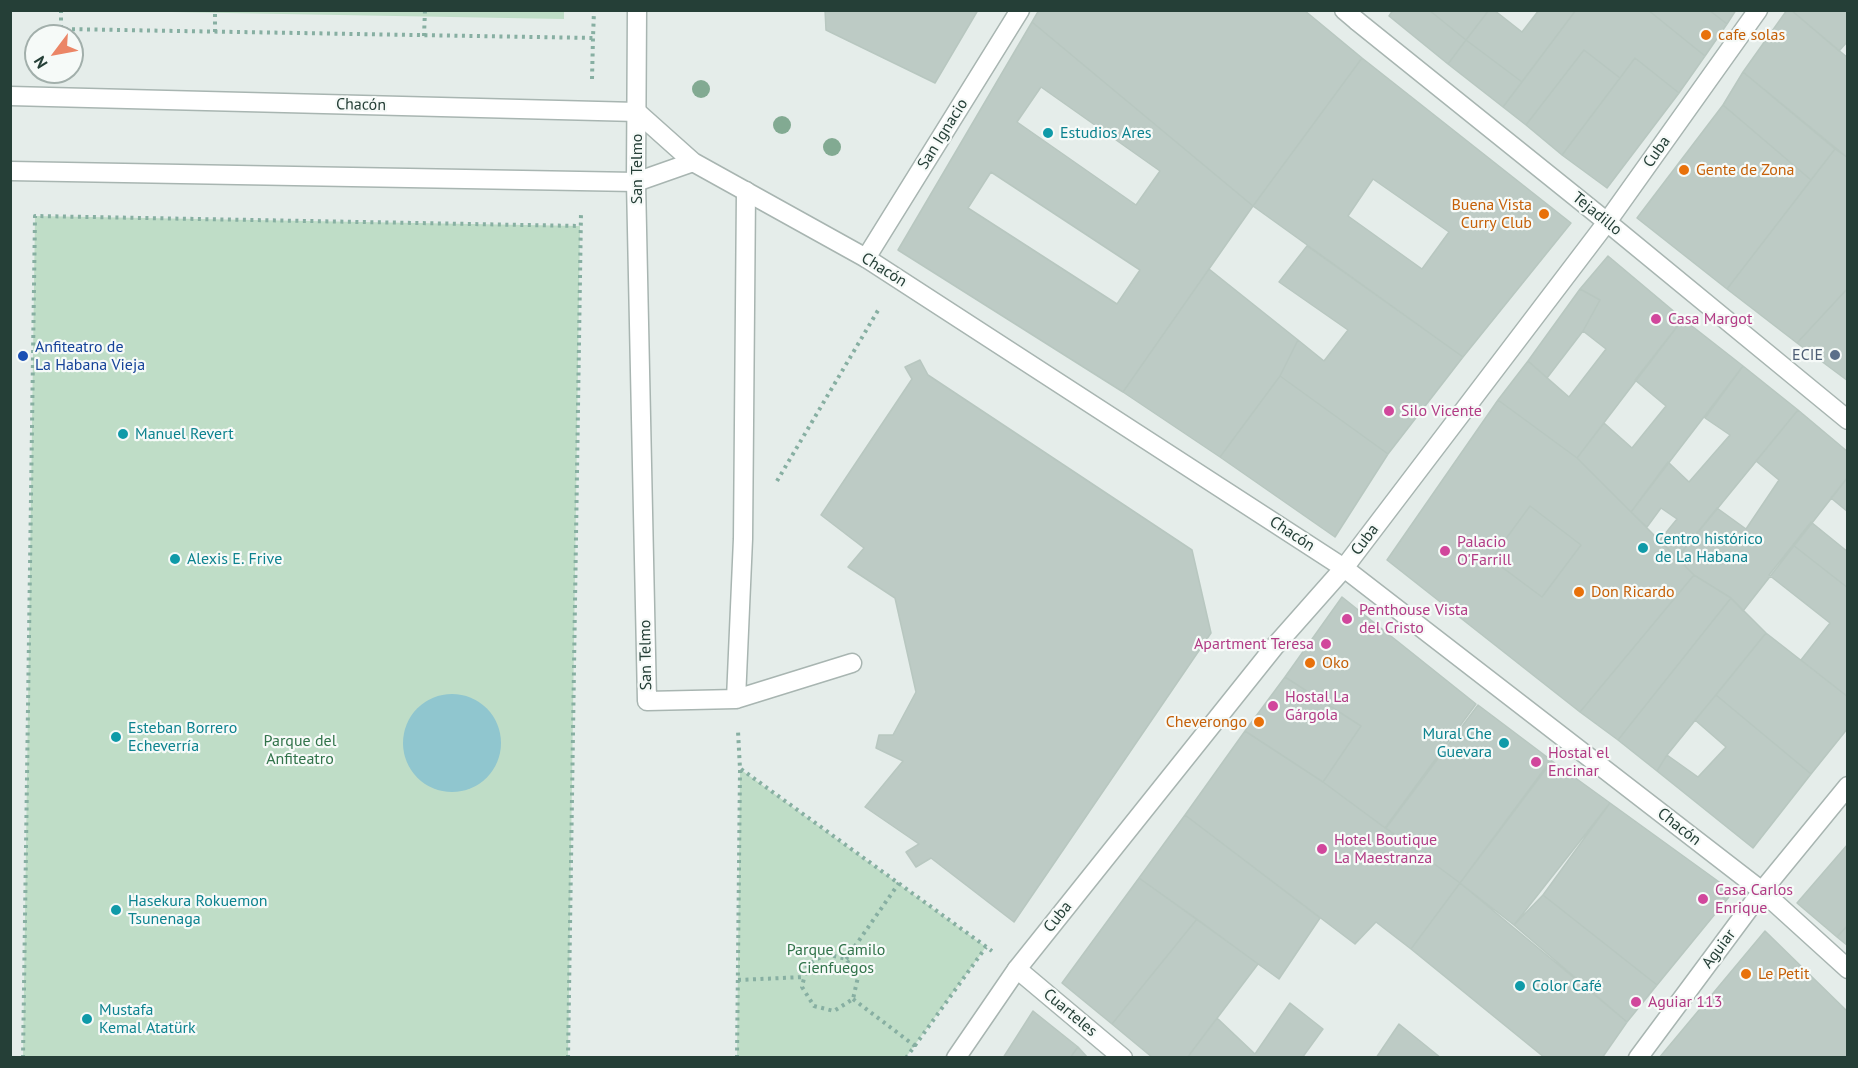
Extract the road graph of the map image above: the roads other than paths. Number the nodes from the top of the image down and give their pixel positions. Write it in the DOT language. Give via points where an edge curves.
graph roads {
  1 [pos="638,10"];
  2 [pos="1020,10"];
  3 [pos="1758,10"];
  4 [pos="1351,16"];
  5 [pos="10,96"];
  6 [pos="637,112"];
  7 [pos="693,162"];
  8 [pos="10,171"];
  9 [pos="636,183"];
  10 [pos="746,190"];
  11 [pos="1607,222"];
  12 [pos="866,258"];
  13 [pos="1848,420"];
  14 [pos="1344,568"];
  15 [pos="852,663"];
  16 [pos="736,699"];
  17 [pos="1848,786"];
  18 [pos="1762,891"];
  19 [pos="1017,969"];
  20 [pos="1848,969"];
  21 [pos="956,1058"];
  22 [pos="1123,1058"];
  23 [pos="1638,1058"];
  1 -- 6 [label="street, San Telmo"];
  2 -- 12 [label="street, San Ignacio"];
  3 -- 11 [label="street, Cuba"];
  4 -- 11 [label="street, Tejadillo"];
  5 -- 6 [label="street, Chacón"];
  6 -- 7 [label="street, Chacón"];
  6 -- 9 [label="street, San Telmo"];
  7 -- 9 [label="street"];
  7 -- 10 [label="street, Chacón"];
  8 -- 9 [label="street"];
  9 -- 16 [label="street, San Telmo" via="647,701"];
  10 -- 12 [label="street, Chacón"];
  10 -- 16 [label="street" via="743,539"];
  11 -- 13 [label="street, Tejadillo"];
  11 -- 14 [label="street, Cuba"];
  12 -- 14 [label="street, Chacón"];
  14 -- 18 [label="street, Chacón"];
  14 -- 19 [label="street, Cuba" via="1275,646"];
  15 -- 16 [label="street"];
  17 -- 18 [label="street, Aguiar"];
  18 -- 20 [label="street, Chacón"];
  18 -- 23 [label="street, Aguiar"];
  19 -- 21 [label="street, Cuba"];
  19 -- 22 [label="street, Cuarteles"];
}
